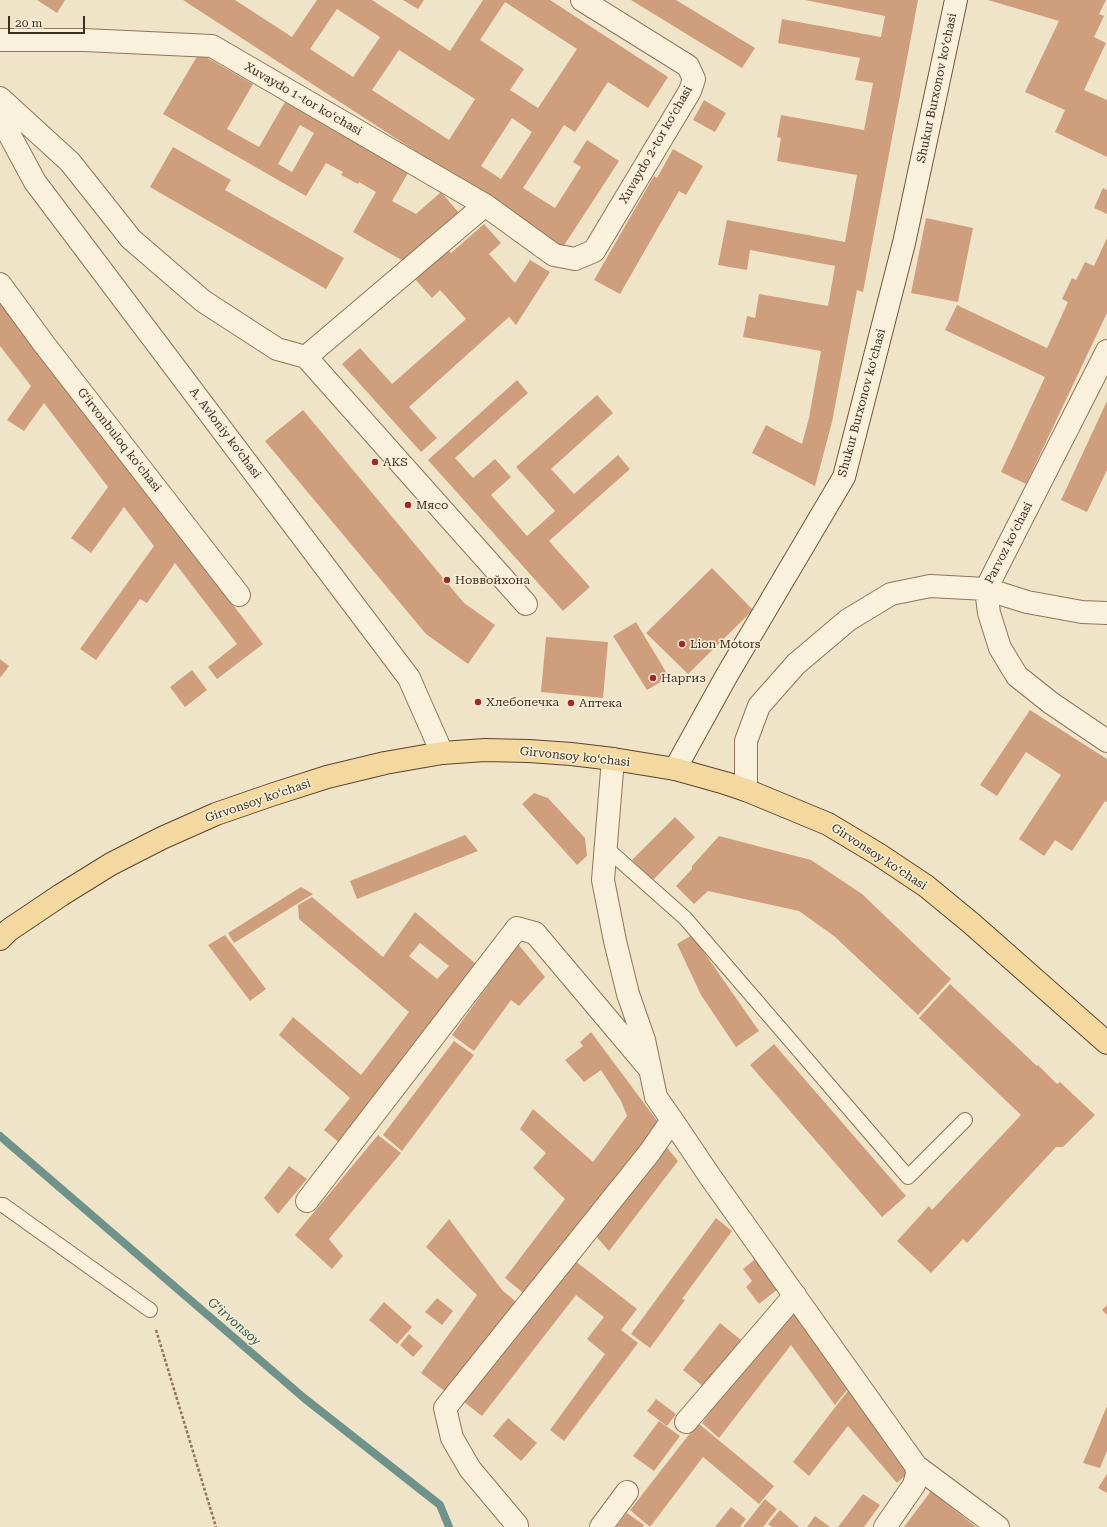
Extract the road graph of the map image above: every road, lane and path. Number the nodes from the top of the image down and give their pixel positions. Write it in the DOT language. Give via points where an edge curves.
graph roads {
  1 [pos="582,0"];
  2 [pos="956,0"];
  3 [pos="0,40"];
  4 [pos="0,98"];
  5 [pos="0,117"];
  6 [pos="485,205"];
  7 [pos="575,259"];
  8 [pos="0,284"];
  9 [pos="1107,351"];
  10 [pos="306,357"];
  11 [pos="986,589"];
  12 [pos="239,595"];
  13 [pos="526,604"];
  14 [pos="1107,613"];
  15 [pos="1107,740"];
  16 [pos="442,753"];
  17 [pos="613,759"];
  18 [pos="674,769"];
  19 [pos="746,790"];
  20 [pos="606,848"];
  21 [pos="4,935"];
  22 [pos="1107,1043"];
  23 [pos="650,1070"];
  24 [pos="672,1120"];
  25 [pos="965,1120"];
  26 [pos="307,1200"];
  27 [pos="0,1205"];
  28 [pos="795,1295"];
  29 [pos="150,1310"];
  30 [pos="686,1422"];
  31 [pos="916,1466"];
  32 [pos="627,1492"];
  33 [pos="216,1527"];
  34 [pos="517,1527"];
  35 [pos="601,1527"];
  36 [pos="885,1527"];
  37 [pos="998,1527"];
  1 -- 7 [label="street, Xuvaydo 2-tor koʻchasi" via="688,66 694,79 690,91 594,251"];
  2 -- 18 [label="street, Shukur Burxonov koʻchasi" via="904,243 844,477"];
  3 -- 6 [label="street, Xuvaydo 1-tor koʻchasi" via="84,40 212,46"];
  4 -- 10 [label="street" via="70,162 131,239 203,300 277,349"];
  5 -- 16 [label="street, A. Avloniy ko‘chasi" via="35,182 409,678"];
  6 -- 7 [label="street, Xuvaydo 1-tor koʻchasi" via="554,255"];
  6 -- 10 [label="street"];
  8 -- 12 [label="street, Gʻirvonbuloq koʻchasi"];
  9 -- 11 [label="street, Parvoz koʻchasi"];
  10 -- 13 [label="street"];
  11 -- 14 [label="street" via="1027,602 1082,612"];
  11 -- 15 [label="street" via="989,613 1000,648 1017,676 1051,703"];
  11 -- 19 [label="street, Parvoz koʻchasi" via="930,586 891,594 848,620 796,664 759,706 746,742"];
  16 -- 17 [label="main road, Girvonsoy koʻchasi" via="485,750 529,751"];
  16 -- 21 [label="main road, Girvonsoy koʻchasi" via="384,763 327,777 216,814 111,864 60,895"];
  17 -- 18 [label="main road, Girvonsoy koʻchasi"];
  17 -- 20 [label="street"];
  18 -- 19 [label="main road, Girvonsoy koʻchasi"];
  19 -- 22 [label="main road, Girvonsoy koʻchasi" via="828,824 926,886"];
  20 -- 23 [label="street" via="604,880 615,941 628,994 644,1040"];
  20 -- 25 [label="lane" via="685,918 908,1177"];
  23 -- 24 [label="street" via="656,1097"];
  23 -- 26 [label="street" via="535,932 516,928"];
  24 -- 28 [label="street"];
  24 -- 34 [label="street" via="645,1158 445,1408 452,1438 470,1469"];
  27 -- 29 [label="lane"];
  28 -- 30 [label="street"];
  28 -- 31 [label="street"];
  29 -- 33 [label="path"];
  31 -- 36 [label="street" via="914,1484"];
  31 -- 37 [label="street"];
  32 -- 35 [label="street"];
}
